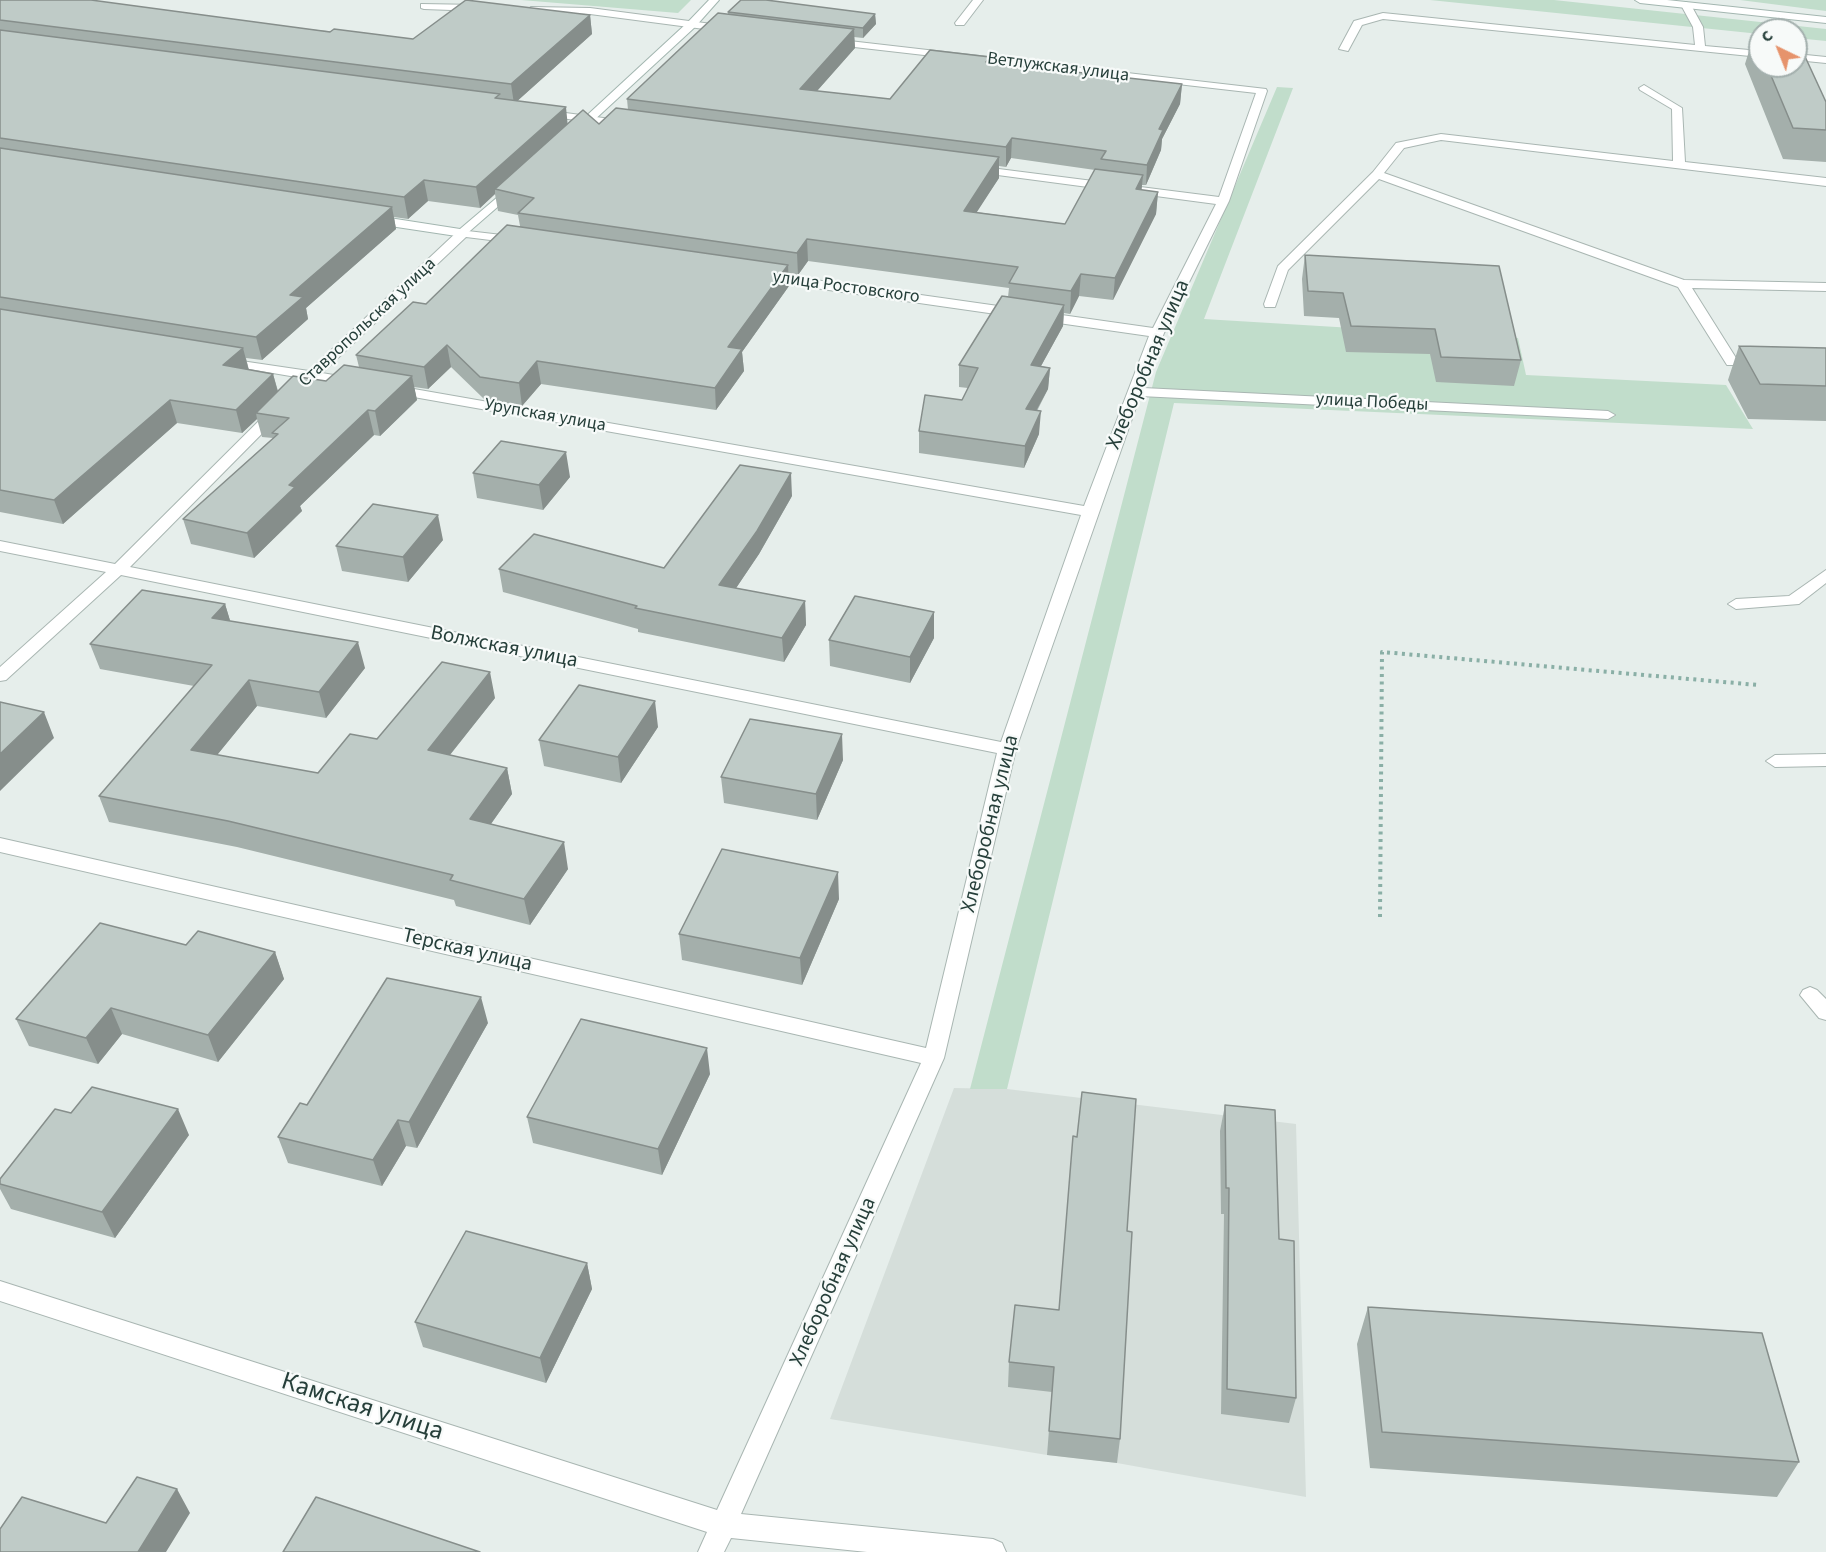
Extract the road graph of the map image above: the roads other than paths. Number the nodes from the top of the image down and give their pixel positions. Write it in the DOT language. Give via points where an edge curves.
graph roads {
  1 [pos="714,0"];
  2 [pos="978,0"];
  3 [pos="1640,0"];
  4 [pos="1685,2"];
  5 [pos="424,6"];
  6 [pos="495,8"];
  7 [pos="519,9"];
  8 [pos="1826,20"];
  9 [pos="960,23"];
  10 [pos="691,25"];
  11 [pos="739,31"];
  12 [pos="822,40"];
  13 [pos="1344,49"];
  14 [pos="1700,49"];
  15 [pos="1748,53"];
  16 [pos="1808,58"];
  17 [pos="1826,60"];
  18 [pos="1644,88"];
  19 [pos="1262,91"];
  20 [pos="530,111"];
  21 [pos="589,119"];
  22 [pos="636,125"];
  23 [pos="564,142"];
  24 [pos="1679,165"];
  25 [pos="964,168"];
  26 [pos="1377,174"];
  27 [pos="522,180"];
  28 [pos="1826,182"];
  29 [pos="1223,201"];
  30 [pos="359,217"];
  31 [pos="463,233"];
  32 [pos="534,243"];
  33 [pos="757,276"];
  34 [pos="1683,284"];
  35 [pos="1826,287"];
  36 [pos="1270,304"];
  37 [pos="1157,333"];
  38 [pos="208,358"];
  39 [pos="1767,363"];
  40 [pos="312,375"];
  41 [pos="1135,392"];
  42 [pos="1608,415"];
  43 [pos="1090,512"];
  44 [pos="0,546"];
  45 [pos="118,570"];
  46 [pos="1826,575"];
  47 [pos="1736,603"];
  48 [pos="0,676"];
  49 [pos="1007,749"];
  50 [pos="1826,760"];
  51 [pos="1775,762"];
  52 [pos="0,845"];
  53 [pos="1810,995"];
  54 [pos="1826,1012"];
  55 [pos="934,1058"];
  56 [pos="0,1291"];
  57 [pos="725,1525"];
  58 [pos="711,1552"];
  59 [pos="993,1552"];
  1 -- 10 [label="street"];
  2 -- 9 [label="street"];
  3 -- 4 [label="street"];
  4 -- 8 [label="street"];
  4 -- 14 [label="street" via="1698,27"];
  5 -- 6 [label="street"];
  7 -- 10 [label="street" via="590,11"];
  10 -- 11 [label="street"];
  10 -- 21 [label="street"];
  12 -- 19 [label="street, Ветлужская улица"];
  13 -- 14 [label="street" via="1358,23 1383,16"];
  14 -- 15 [label="street"];
  16 -- 17 [label="street"];
  18 -- 24 [label="street" via="1677,108"];
  19 -- 29 [label="street, Хлеборобная улица"];
  20 -- 21 [label="street"];
  21 -- 22 [label="street"];
  21 -- 23 [label="street"];
  24 -- 26 [label="street" via="1441,137 1400,145"];
  24 -- 28 [label="street"];
  25 -- 29 [label="street"];
  26 -- 34 [label="street"];
  26 -- 36 [label="street" via="1282,269"];
  27 -- 31 [label="street, Ставропольская улица"];
  29 -- 37 [label="street, Хлеборобная улица"];
  30 -- 31 [label="street"];
  31 -- 32 [label="street"];
  31 -- 40 [label="street, Ставропольская улица"];
  33 -- 37 [label="street, улица Ростовского"];
  34 -- 35 [label="street"];
  34 -- 39 [label="street" via="1732,362"];
  37 -- 41 [label="street, Хлеборобная улица"];
  38 -- 40 [label="street, Урупская улица"];
  40 -- 43 [label="street, Урупская улица"];
  40 -- 45 [label="street, Ставропольская улица"];
  41 -- 42 [label="street, улица Победы"];
  41 -- 43 [label="street, Хлеборобная улица"];
  43 -- 49 [label="street, Хлеборобная улица"];
  44 -- 45 [label="street, Волжская улица"];
  45 -- 48 [label="street, Ставропольская улица"];
  45 -- 49 [label="street, Волжская улица"];
  46 -- 47 [label="street" via="1794,601"];
  49 -- 55 [label="street, Хлеборобная улица"];
  50 -- 51 [label="street"];
  52 -- 55 [label="street, Терская улица"];
  53 -- 54 [label="street"];
  55 -- 57 [label="street, Хлеборобная улица"];
  56 -- 57 [label="street, Камская улица"];
  57 -- 58 [label="street, Хлеборобная улица"];
  57 -- 59 [label="street, Камская улица"];
}
